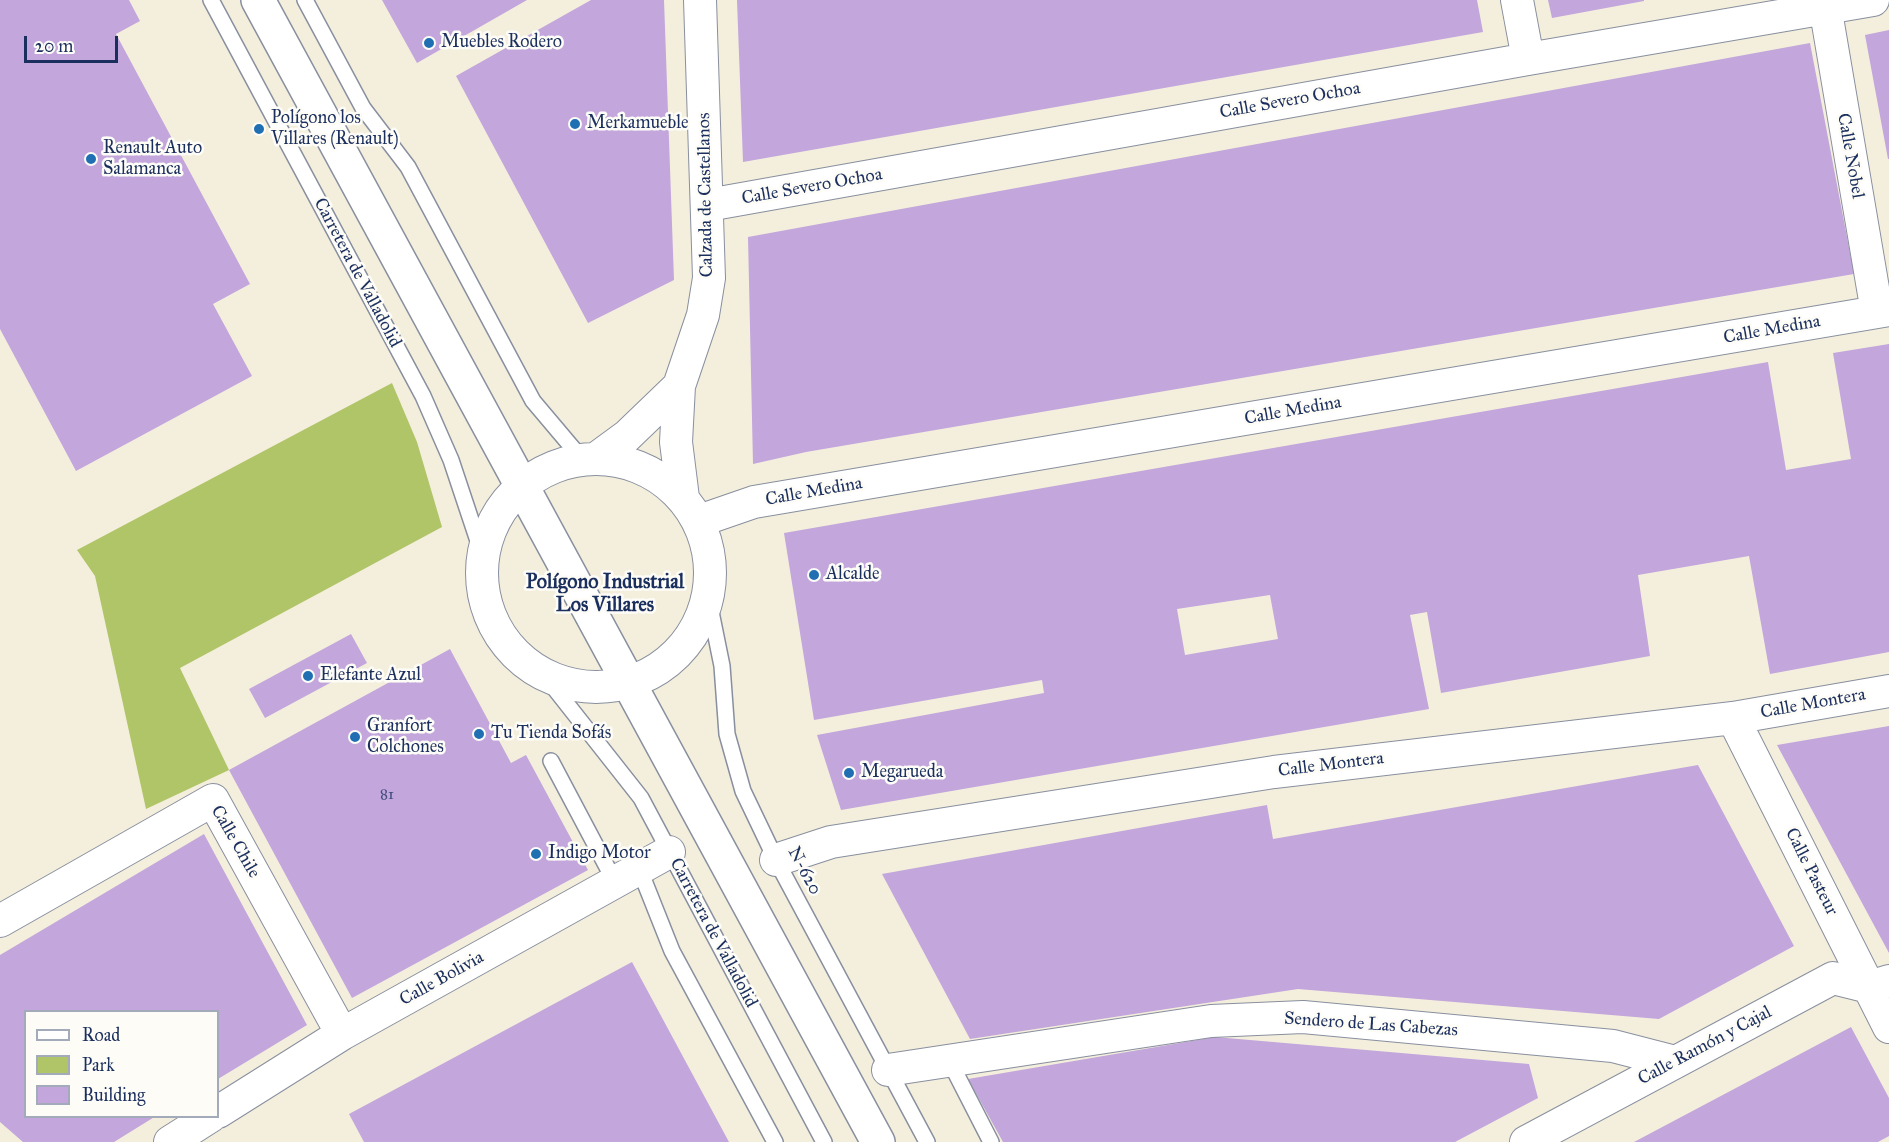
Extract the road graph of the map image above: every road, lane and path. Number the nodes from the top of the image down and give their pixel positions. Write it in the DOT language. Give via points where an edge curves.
graph roads {
  1 [pos="211,0"];
  2 [pos="258,0"];
  3 [pos="305,0"];
  4 [pos="700,0"];
  5 [pos="1517,0"];
  6 [pos="1873,0"];
  7 [pos="1824,4"];
  8 [pos="1528,59"];
  9 [pos="708,206"];
  10 [pos="1883,311"];
  11 [pos="679,386"];
  12 [pos="590,459"];
  13 [pos="521,486"];
  14 [pos="691,509"];
  15 [pos="483,556"];
  16 [pos="708,597"];
  17 [pos="544,675"];
  18 [pos="630,682"];
  19 [pos="1889,692"];
  20 [pos="1733,718"];
  21 [pos="551,760"];
  22 [pos="669,852"];
  23 [pos="776,860"];
  24 [pos="627,875"];
  25 [pos="0,921"];
  26 [pos="1879,984"];
  27 [pos="1889,1027"];
  28 [pos="342,1034"];
  29 [pos="949,1060"];
  30 [pos="1675,1062"];
  31 [pos="888,1070"];
  32 [pos="219,1111"];
  33 [pos="208,1118"];
  34 [pos="170,1142"];
  35 [pos="775,1142"];
  36 [pos="824,1142"];
  37 [pos="878,1142"];
  38 [pos="927,1142"];
  39 [pos="991,1142"];
  40 [pos="1526,1142"];
  1 -- 15 [label="lane, Carretera de Valladolid" via="423,396 451,460"];
  2 -- 13 [label="highway"];
  3 -- 12 [label="lane" via="363,108 408,167 533,401"];
  4 -- 9 [label="street, Calzada de Castellanos"];
  5 -- 8 [label="street"];
  6 -- 7 [label="street, Calle Severo Ochoa"];
  7 -- 8 [label="street, Calle Severo Ochoa"];
  7 -- 10 [label="street, Calle Nobel"];
  8 -- 9 [label="street, Calle Severo Ochoa"];
  9 -- 11 [label="street, Calzada de Castellanos" via="708,287 703,315"];
  10 -- 14 [label="street, Calle Medina" via="761,501"];
  11 -- 12 [label="street, Calzada de Castellanos" via="627,436"];
  11 -- 14 [label="street, Calzada de Castellanos" via="676,442"];
  12 -- 13 [label="street, Carretera de Valladolid" via="559,464"];
  12 -- 14 [label="street, Carretera de Valladolid" via="630,463 659,477"];
  13 -- 15 [label="street, Carretera de Valladolid" via="495,518"];
  13 -- 18 [label="highway"];
  14 -- 16 [label="street, Carretera de Valladolid" via="710,561"];
  15 -- 17 [label="street, Carretera de Valladolid" via="483,591 494,626 515,654"];
  16 -- 18 [label="street, Carretera de Valladolid" via="693,634 666,664"];
  16 -- 23 [label="lane, N-620" via="722,666 728,734 743,791"];
  17 -- 18 [label="street, Carretera de Valladolid" via="572,685 601,688"];
  17 -- 22 [label="lane, Carretera de Valladolid" via="641,798"];
  18 -- 37 [label="highway"];
  19 -- 20 [label="street, Calle Montera"];
  20 -- 23 [label="street, Calle Montera" via="1274,772 831,842"];
  20 -- 26 [label="street, Calle Pasteur"];
  21 -- 24 [label="lane"];
  22 -- 24 [label="street, Calle Bolivia"];
  22 -- 36 [label="lane, Carretera de Valladolid"];
  23 -- 31 [label="lane, N-620"];
  24 -- 28 [label="street, Calle Bolivia"];
  24 -- 35 [label="lane"];
  25 -- 28 [label="street, Calle Chile" via="213,800"];
  26 -- 27 [label="street, Calle Pasteur"];
  26 -- 30 [label="street, Calle Ramón y Cajal" via="1833,978"];
  28 -- 32 [label="street, Calle Bolivia"];
  29 -- 30 [label="street, Sendero de Las Cabezas" via="1211,1021 1303,1017 1613,1046"];
  29 -- 31 [label="street, Sendero de Las Cabezas"];
  29 -- 39 [label="lane"];
  30 -- 40 [label="street, Calle Ramón y Cajal"];
  31 -- 38 [label="lane, N-620"];
  33 -- 34 [label="street"];
}
